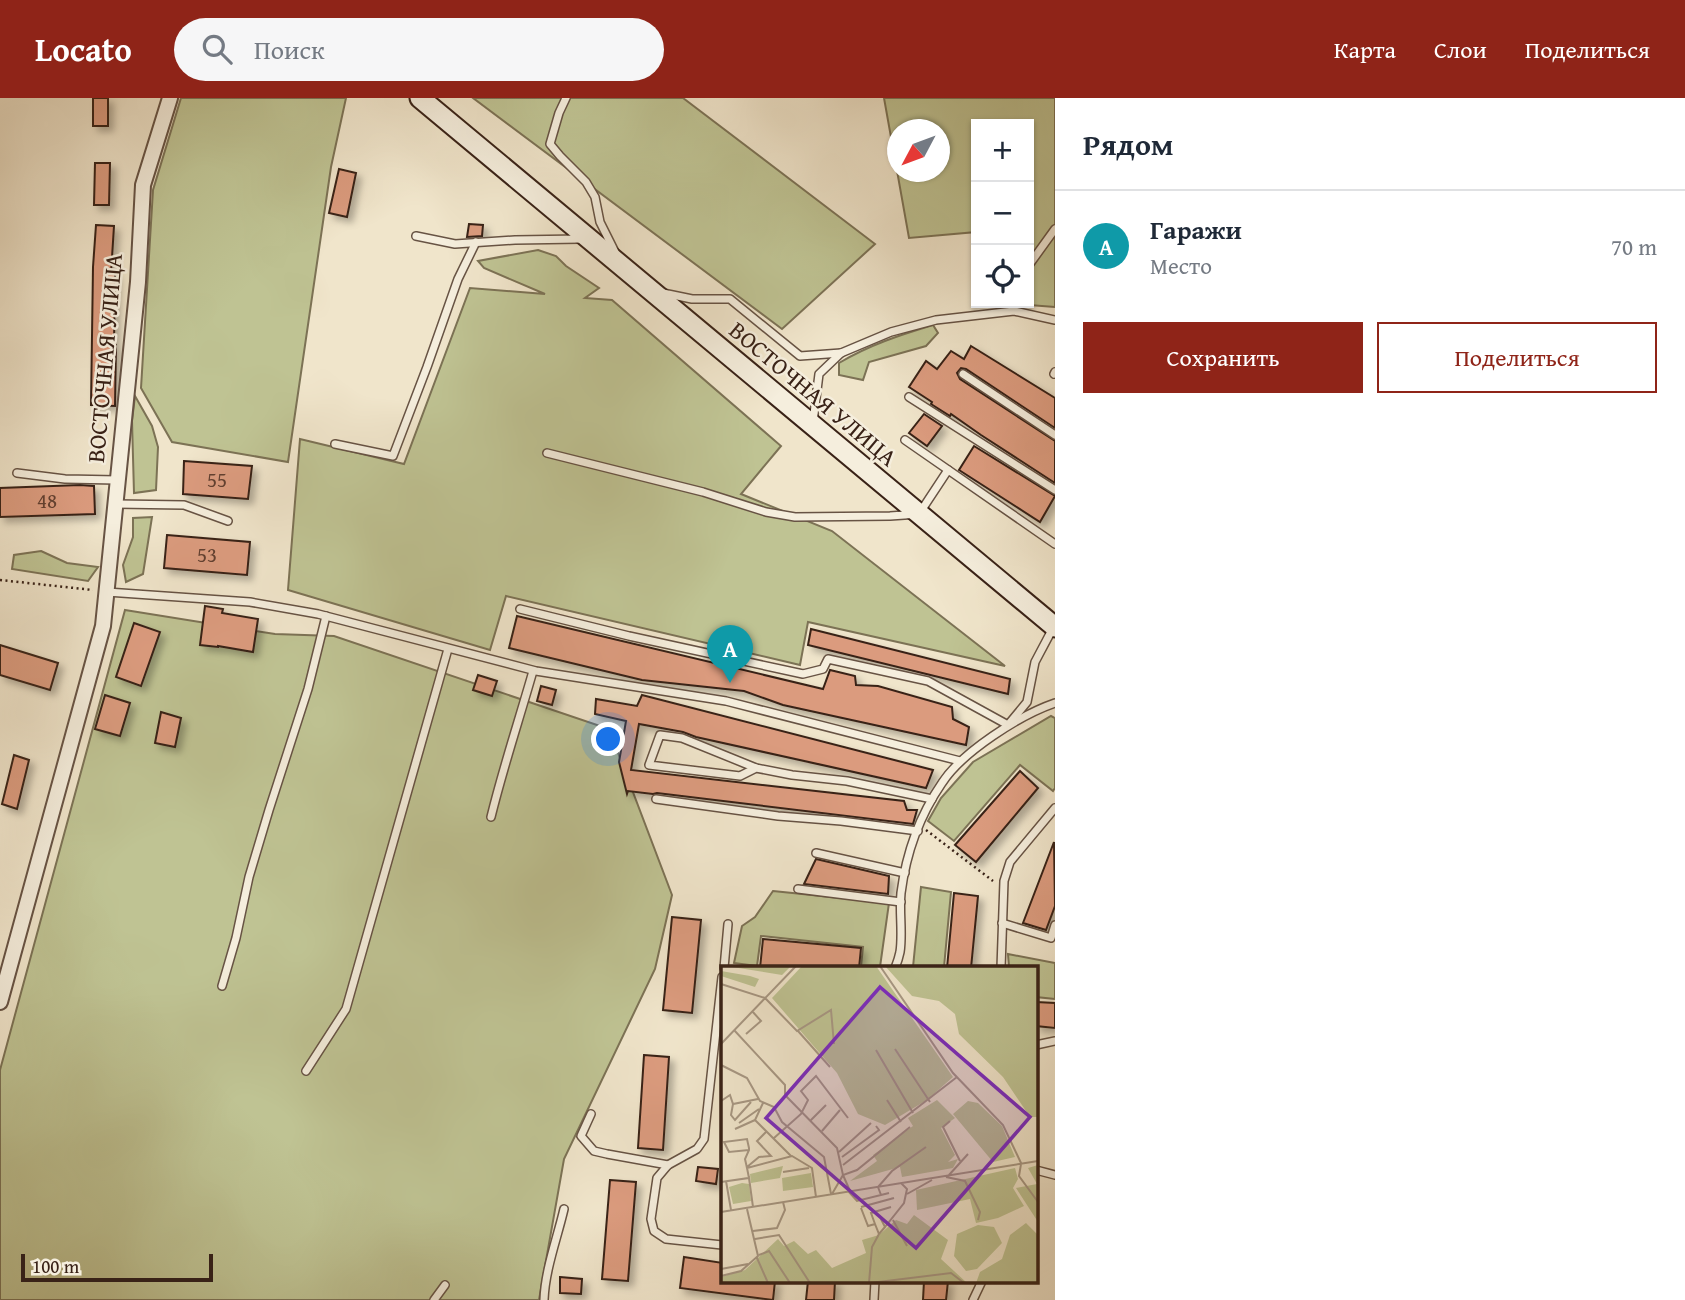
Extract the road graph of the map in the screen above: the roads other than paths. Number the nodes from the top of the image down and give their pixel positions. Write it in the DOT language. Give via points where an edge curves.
graph roads {
  1 [pos="170,98"];
  2 [pos="420,98"];
  3 [pos="566,98"];
  4 [pos="1055,229"];
  5 [pos="416,236"];
  6 [pos="589,239"];
  7 [pos="475,242"];
  8 [pos="1034,258"];
  9 [pos="621,265"];
  10 [pos="652,291"];
  11 [pos="1010,308"];
  12 [pos="1019,308"];
  13 [pos="1055,320"];
  14 [pos="841,354"];
  15 [pos="963,374"];
  16 [pos="909,397"];
  17 [pos="813,425"];
  18 [pos="1055,435"];
  19 [pos="905,440"];
  20 [pos="335,444"];
  21 [pos="547,453"];
  22 [pos="948,470"];
  23 [pos="17,473"];
  24 [pos="118,480"];
  25 [pos="1055,491"];
  26 [pos="116,504"];
  27 [pos="919,514"];
  28 [pos="228,521"];
  29 [pos="1055,544"];
  30 [pos="107,592"];
  31 [pos="520,609"];
  32 [pos="326,616"];
  33 [pos="1054,627"];
  34 [pos="448,649"];
  35 [pos="533,671"];
  36 [pos="1055,703"];
  37 [pos="1007,725"];
  38 [pos="960,761"];
  39 [pos="757,768"];
  40 [pos="656,799"];
  41 [pos="932,799"];
  42 [pos="1055,808"];
  43 [pos="491,817"];
  44 [pos="919,828"];
  45 [pos="816,853"];
  46 [pos="905,873"];
  47 [pos="798,889"];
  48 [pos="901,902"];
  49 [pos="1002,923"];
  50 [pos="728,925"];
  51 [pos="1055,925"];
  52 [pos="724,966"];
  53 [pos="896,966"];
  54 [pos="1001,966"];
  55 [pos="222,986"];
  56 [pos="721,997"];
  57 [pos="0,1002"];
  58 [pos="306,1071"];
  59 [pos="591,1114"];
  60 [pos="668,1165"];
  61 [pos="1038,1171"];
  62 [pos="1055,1175"];
  63 [pos="564,1209"];
  64 [pos="721,1245"];
  65 [pos="876,1282"];
  66 [pos="982,1282"];
  67 [pos="444,1285"];
  68 [pos="435,1300"];
  69 [pos="544,1300"];
  70 [pos="874,1300"];
  71 [pos="973,1300"];
  1 -- 24 [label="street, ВОСТОЧНАЯ УЛИЦА" via="143,186"];
  2 -- 6 [label="main road, ВОСТОЧНАЯ УЛИЦА"];
  3 -- 9 [label="lane" via="550,144 591,190 600,222"];
  4 -- 8 [label="lane"];
  5 -- 7 [label="lane" via="455,244"];
  6 -- 7 [label="lane"];
  6 -- 9 [label="main road, ВОСТОЧНАЯ УЛИЦА"];
  7 -- 20 [label="lane" via="393,456"];
  9 -- 10 [label="main road, ВОСТОЧНАЯ УЛИЦА"];
  10 -- 14 [label="lane" via="692,299 730,299 800,356"];
  10 -- 17 [label="main road, ВОСТОЧНАЯ УЛИЦА"];
  11 -- 14 [label="lane" via="891,332"];
  12 -- 13 [label="lane"];
  14 -- 17 [label="lane" via="819,374"];
  15 -- 18 [label="lane"];
  16 -- 25 [label="lane"];
  17 -- 27 [label="main road, ВОСТОЧНАЯ УЛИЦА"];
  19 -- 22 [label="lane"];
  21 -- 27 [label="lane" via="795,517"];
  22 -- 27 [label="lane"];
  22 -- 29 [label="lane"];
  23 -- 24 [label="lane"];
  24 -- 26 [label="street, ВОСТОЧНАЯ УЛИЦА"];
  26 -- 28 [label="lane" via="184,505"];
  26 -- 30 [label="street, ВОСТОЧНАЯ УЛИЦА"];
  27 -- 33 [label="main road, ВОСТОЧНАЯ УЛИЦА"];
  30 -- 32 [label="lane" via="250,602"];
  30 -- 57 [label="street, ВОСТОЧНАЯ УЛИЦА" via="103,626"];
  31 -- 37 [label="lane" via="803,674 823,669 828,659 928,681"];
  32 -- 34 [label="lane"];
  32 -- 55 [label="lane"];
  33 -- 37 [label="lane" via="1035,662 1027,702"];
  34 -- 35 [label="lane"];
  34 -- 58 [label="lane" via="346,1009"];
  35 -- 38 [label="lane" via="726,701"];
  35 -- 43 [label="lane"];
  36 -- 37 [label="lane"];
  37 -- 38 [label="lane"];
  38 -- 41 [label="lane"];
  39 -- 39 [label="lane" via="740,776 649,765 660,735 682,738"];
  39 -- 41 [label="lane"];
  40 -- 44 [label="lane" via="778,816"];
  41 -- 44 [label="lane"];
  42 -- 49 [label="lane" via="1010,862"];
  44 -- 46 [label="lane"];
  45 -- 46 [label="lane"];
  46 -- 48 [label="lane"];
  47 -- 48 [label="lane"];
  48 -- 53 [label="lane"];
  49 -- 51 [label="lane" via="1051,938"];
  49 -- 54 [label="lane"];
  50 -- 52 [label="lane"];
  56 -- 60 [label="lane" via="704,1139 697,1149"];
  59 -- 60 [label="lane" via="582,1136 594,1150"];
  60 -- 64 [label="lane" via="657,1178 651,1219 654,1231 666,1240"];
  61 -- 62 [label="lane"];
  63 -- 69 [label="lane"];
  65 -- 70 [label="lane"];
  66 -- 71 [label="lane"];
  67 -- 68 [label="lane"];
}
